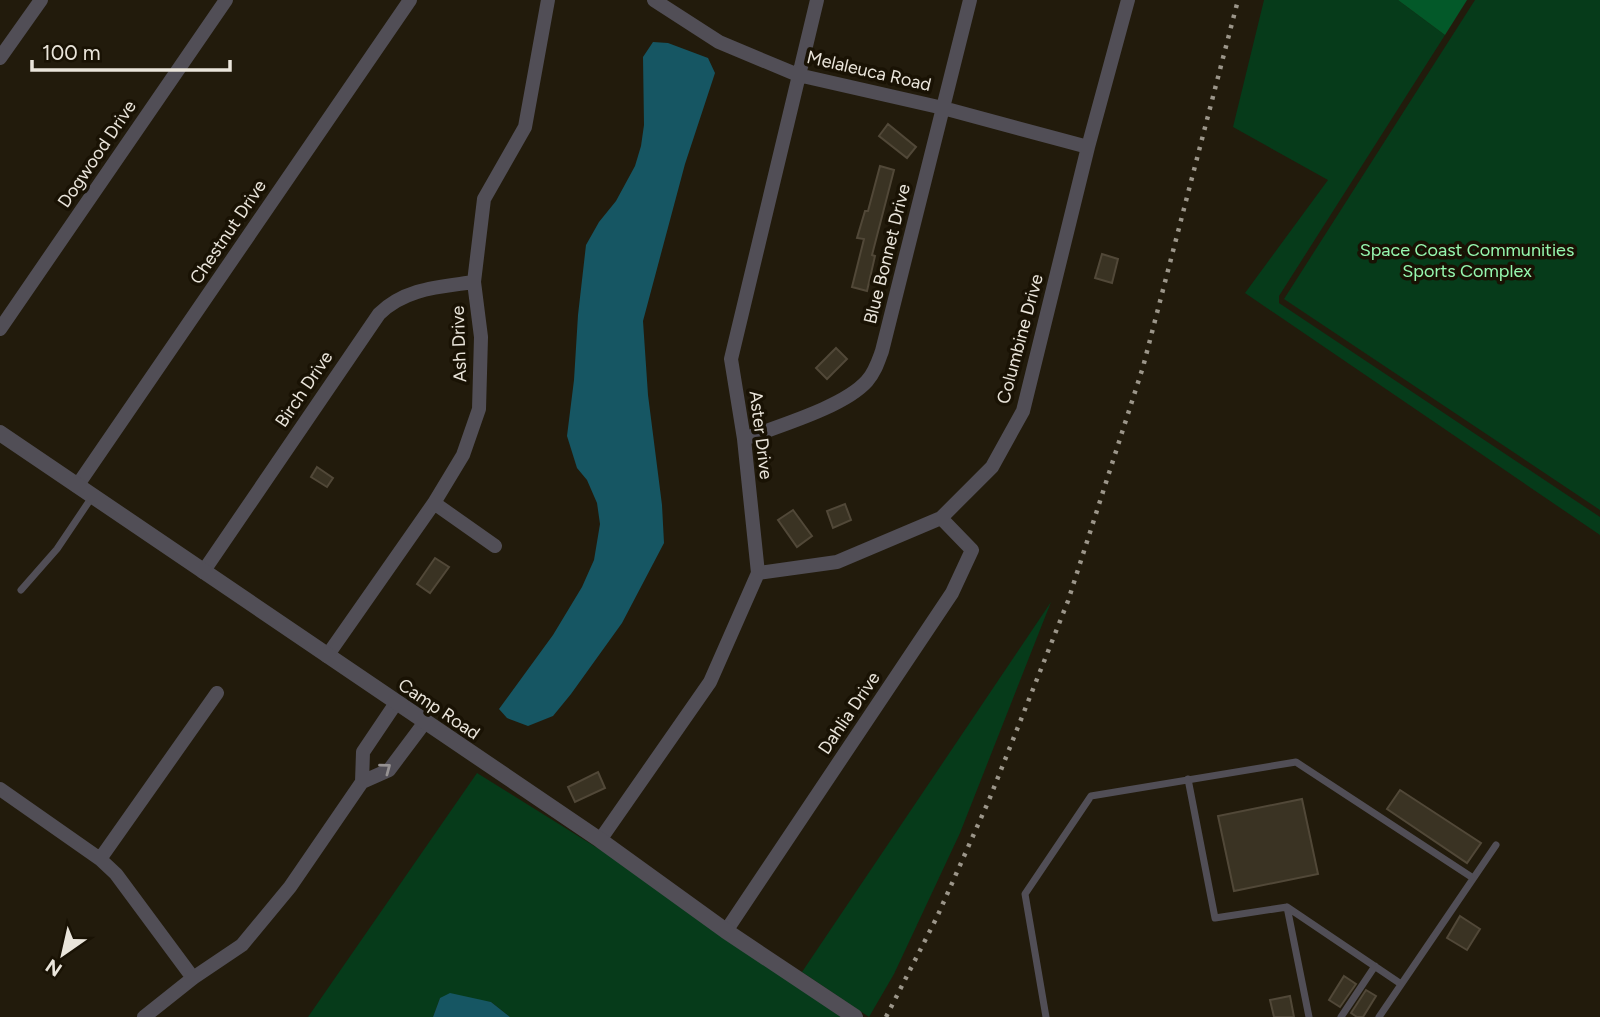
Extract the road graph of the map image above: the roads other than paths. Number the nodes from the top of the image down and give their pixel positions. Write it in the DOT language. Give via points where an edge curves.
graph roads {
  1 [pos="41,0"];
  2 [pos="226,0"];
  3 [pos="410,0"];
  4 [pos="548,0"];
  5 [pos="654,0"];
  6 [pos="817,0"];
  7 [pos="970,0"];
  8 [pos="1128,0"];
  9 [pos="0,58"];
  10 [pos="798,75"];
  11 [pos="943,108"];
  12 [pos="1088,147"];
  13 [pos="474,282"];
  14 [pos="0,329"];
  15 [pos="0,433"];
  16 [pos="744,439"];
  17 [pos="77,486"];
  18 [pos="92,496"];
  19 [pos="434,503"];
  20 [pos="941,518"];
  21 [pos="495,546"];
  22 [pos="203,572"];
  23 [pos="758,573"];
  24 [pos="21,590"];
  25 [pos="327,656"];
  26 [pos="217,693"];
  27 [pos="396,703"];
  28 [pos="425,722"];
  29 [pos="1188,779"];
  30 [pos="362,782"];
  31 [pos="0,789"];
  32 [pos="600,840"];
  33 [pos="1496,845"];
  34 [pos="100,859"];
  35 [pos="1473,878"];
  36 [pos="1287,907"];
  37 [pos="726,931"];
  38 [pos="1374,966"];
  39 [pos="193,978"];
  40 [pos="1401,984"];
  41 [pos="144,1017"];
  42 [pos="855,1017"];
  43 [pos="1046,1017"];
  44 [pos="1309,1017"];
  45 [pos="1341,1017"];
  46 [pos="1379,1017"];
  1 -- 9 [label="street"];
  2 -- 14 [label="street, Dogwood Drive"];
  3 -- 17 [label="street, Chestnut Drive"];
  4 -- 13 [label="street, Ash Drive" via="525,127 484,199"];
  5 -- 10 [label="street, Melaleuca Road" via="719,42"];
  6 -- 10 [label="street, Aster Drive"];
  7 -- 11 [label="street, Blue Bonnet Drive"];
  8 -- 12 [label="street, Columbine Drive"];
  10 -- 11 [label="street, Melaleuca Road"];
  10 -- 16 [label="street, Aster Drive" via="731,359"];
  11 -- 12 [label="street, Melaleuca Road"];
  11 -- 16 [label="street, Blue Bonnet Drive" via="875,369 867,382 837,402"];
  12 -- 20 [label="street, Columbine Drive" via="1023,411 992,467"];
  13 -- 19 [label="street, Ash Drive" via="481,337 479,409 463,455"];
  13 -- 22 [label="street, Birch Drive" via="408,294 379,314"];
  15 -- 17 [label="street, Camp Road"];
  16 -- 23 [label="street, Aster Drive"];
  17 -- 18 [label="street, Camp Road"];
  18 -- 22 [label="street, Camp Road"];
  18 -- 24 [label="lane" via="57,549"];
  19 -- 21 [label="street"];
  19 -- 25 [label="street, Ash Drive"];
  20 -- 23 [label="street, Columbine Drive" via="837,562"];
  20 -- 37 [label="street, Dahlia Drive" via="972,550 952,593"];
  22 -- 25 [label="street, Camp Road"];
  23 -- 32 [label="street, Aster Drive" via="710,682"];
  25 -- 27 [label="street, Camp Road"];
  26 -- 34 [label="street"];
  27 -- 28 [label="street, Camp Road"];
  27 -- 30 [label="street" via="363,752"];
  30 -- 28 [label="street, one-way" via="388,770"];
  28 -- 32 [label="street, Camp Road"];
  29 -- 35 [label="lane" via="1296,762"];
  29 -- 36 [label="lane" via="1215,918"];
  29 -- 43 [label="lane" via="1091,796 1025,894"];
  30 -- 39 [label="street" via="290,887 242,945"];
  31 -- 34 [label="street"];
  32 -- 37 [label="street, Camp Road"];
  33 -- 35 [label="lane"];
  34 -- 39 [label="street"];
  35 -- 40 [label="lane"];
  36 -- 38 [label="lane"];
  36 -- 44 [label="lane"];
  37 -- 42 [label="street, Camp Road"];
  38 -- 40 [label="lane"];
  38 -- 45 [label="lane"];
  39 -- 41 [label="street"];
  40 -- 46 [label="lane"];
}
